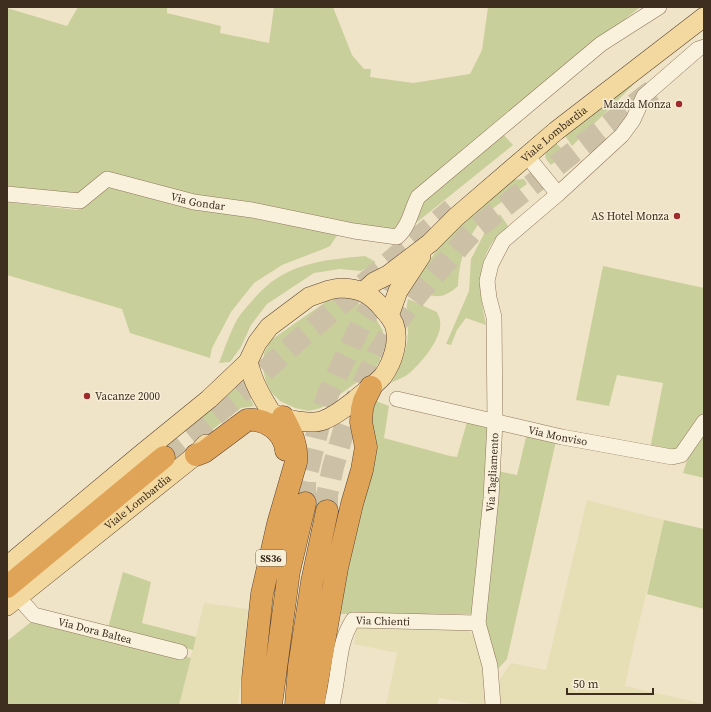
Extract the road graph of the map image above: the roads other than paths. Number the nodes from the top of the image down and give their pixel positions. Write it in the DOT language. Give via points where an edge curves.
graph roads {
  1 [pos="659,7"];
  2 [pos="704,17"];
  3 [pos="704,47"];
  4 [pos="527,156"];
  5 [pos="7,194"];
  6 [pos="558,194"];
  7 [pos="430,243"];
  8 [pos="364,291"];
  9 [pos="389,316"];
  10 [pos="248,362"];
  11 [pos="372,387"];
  12 [pos="397,399"];
  13 [pos="277,414"];
  14 [pos="496,422"];
  15 [pos="704,422"];
  16 [pos="196,455"];
  17 [pos="164,457"];
  18 [pos="305,503"];
  19 [pos="327,511"];
  20 [pos="7,566"];
  21 [pos="262,594"];
  22 [pos="11,596"];
  23 [pos="478,623"];
  24 [pos="180,652"];
  25 [pos="252,705"];
  26 [pos="271,705"];
  27 [pos="296,705"];
  28 [pos="313,705"];
  29 [pos="332,705"];
  30 [pos="493,705"];
  1 -- 5 [label="street, Via Gondar" via="602,44 418,198 404,232 397,237 194,202 107,179 80,201"];
  2 -- 4 [label="main road, Viale Lombardia"];
  3 -- 6 [label="street" via="698,49 644,96 633,120 622,134"];
  4 -- 6 [label="street"];
  4 -- 7 [label="main road, Viale Lombardia"];
  6 -- 14 [label="street, Via Tagliamento" via="503,241 491,264 487,281 494,317"];
  7 -- 8 [label="main road, Viale Lombardia"];
  7 -- 9 [label="main road, Viale Lombardia" via="398,291"];
  8 -- 9 [label="main road" via="378,302"];
  8 -- 10 [label="main road" via="339,288 309,297 269,327 257,343"];
  9 -- 11 [label="main road" via="396,332 394,353 382,376"];
  10 -- 13 [label="main road" via="255,385"];
  10 -- 20 [label="main road" via="210,399"];
  11 -- 13 [label="main road" via="325,420 299,422"];
  11 -- 28 [label="highway" via="362,409 361,422 366,447 337,568"];
  12 -- 14 [label="street, Via Monviso"];
  13 -- 16 [label="main road, Viale Lombardia" via="258,410 240,415 223,426"];
  13 -- 21 [label="highway, SS36" via="294,440 297,452"];
  14 -- 15 [label="street, Via Monviso" via="672,457 681,455"];
  14 -- 23 [label="street, Via Tagliamento"];
  16 -- 21 [label="highway" via="204,452 247,420 256,419 263,422 277,431 283,439 286,458 265,533"];
  16 -- 22 [label="main road, Viale Lombardia"];
  17 -- 22 [label="highway"];
  18 -- 26 [label="highway, SS36" via="289,571"];
  19 -- 27 [label="highway" via="312,582"];
  21 -- 25 [label="highway, SS36"];
  22 -- 24 [label="street, Via Dora Baltea" via="34,615"];
  23 -- 29 [label="street, Via Chienti" via="354,620 345,634"];
  23 -- 30 [label="street, Via Tagliamento" via="490,666"];
}
